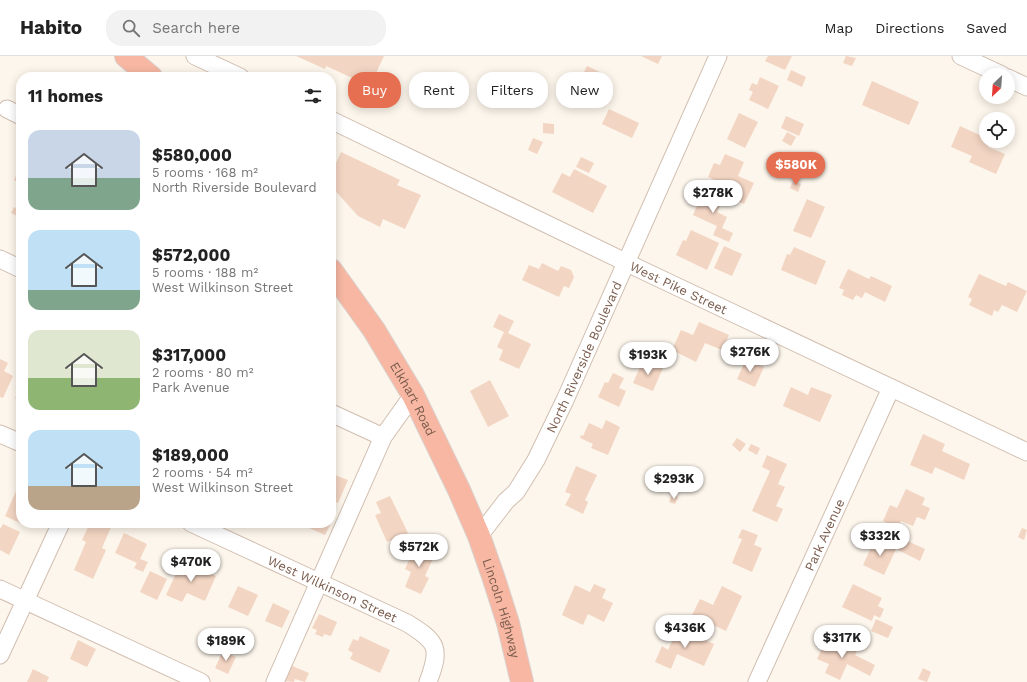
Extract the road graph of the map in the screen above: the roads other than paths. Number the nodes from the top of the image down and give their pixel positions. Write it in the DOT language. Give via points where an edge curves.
graph roads {
  1 [pos="126,56"];
  2 [pos="195,56"];
  3 [pos="718,56"];
  4 [pos="961,56"];
  5 [pos="987,68"];
  6 [pos="145,72"];
  7 [pos="229,72"];
  8 [pos="1015,81"];
  9 [pos="1027,87"];
  10 [pos="336,122"];
  11 [pos="0,259"];
  12 [pos="626,263"];
  13 [pos="16,267"];
  14 [pos="336,277"];
  15 [pos="891,388"];
  16 [pos="413,395"];
  17 [pos="336,415"];
  18 [pos="0,434"];
  19 [pos="383,437"];
  20 [pos="16,441"];
  21 [pos="1027,452"];
  22 [pos="59,528"];
  23 [pos="203,528"];
  24 [pos="479,536"];
  25 [pos="319,583"];
  26 [pos="0,588"];
  27 [pos="25,600"];
  28 [pos="0,655"];
  29 [pos="201,682"];
  30 [pos="275,682"];
  31 [pos="428,682"];
  32 [pos="522,682"];
  33 [pos="757,682"];
  1 -- 6 [label="highway"];
  2 -- 7 [label="street"];
  3 -- 12 [label="street, North Riverside Boulevard"];
  4 -- 5 [label="street"];
  8 -- 9 [label="street"];
  10 -- 12 [label="street, West Pike Street"];
  11 -- 13 [label="street"];
  12 -- 15 [label="street, West Pike Street"];
  12 -- 24 [label="street, North Riverside Boulevard" via="536,460 516,492"];
  14 -- 16 [label="highway, Elkhart Road" via="374,330"];
  15 -- 21 [label="street, West Pike Street"];
  15 -- 33 [label="street, Park Avenue"];
  16 -- 19 [label="street"];
  16 -- 24 [label="highway, Elkhart Road"];
  17 -- 19 [label="street"];
  18 -- 20 [label="street"];
  19 -- 25 [label="street"];
  22 -- 27 [label="street"];
  23 -- 25 [label="street, West Wilkinson Street"];
  24 -- 32 [label="highway, Lincoln Highway" via="508,623"];
  25 -- 30 [label="street"];
  25 -- 31 [label="street, West Wilkinson Street" via="423,632 432,642 436,659"];
  26 -- 27 [label="street"];
  27 -- 28 [label="street"];
  27 -- 29 [label="street"];
}
